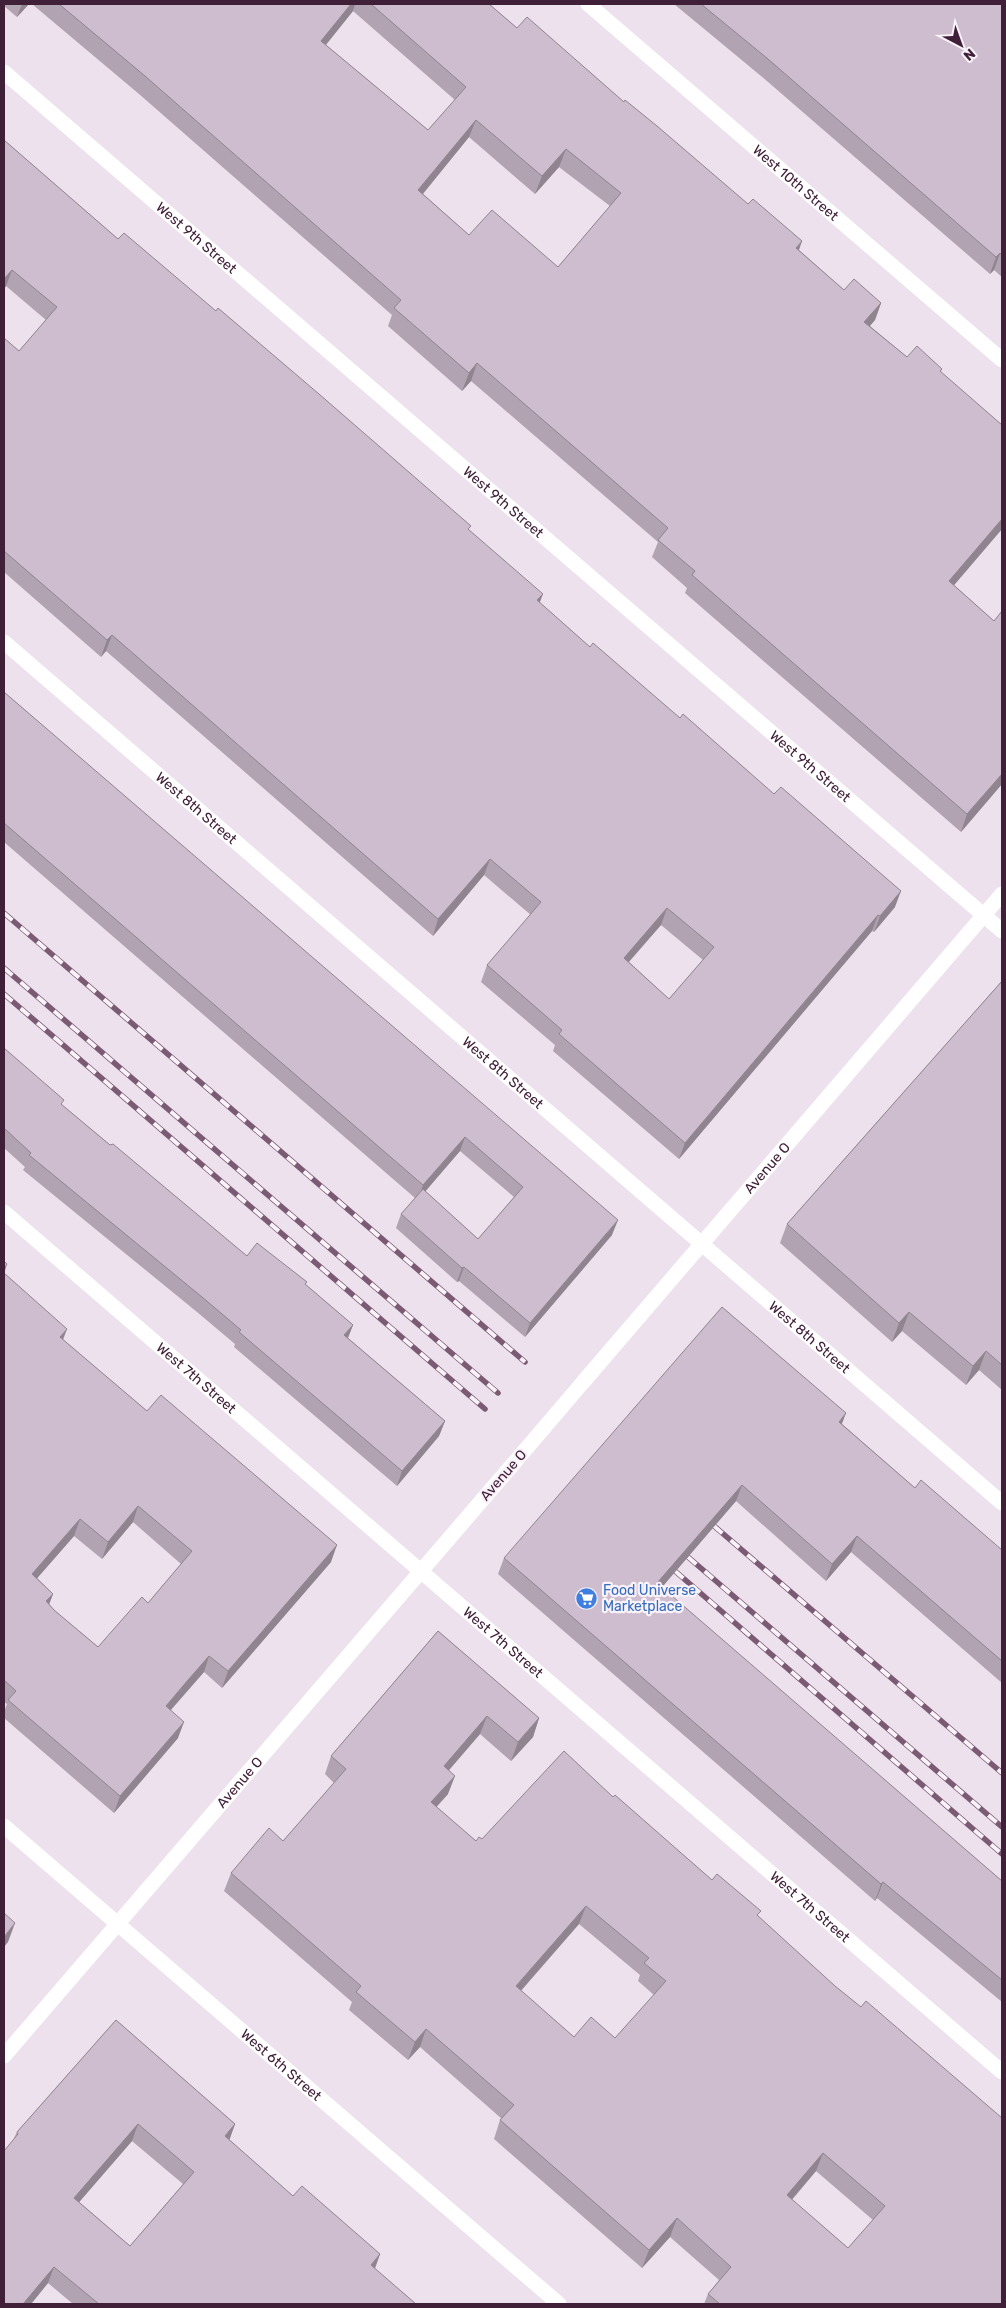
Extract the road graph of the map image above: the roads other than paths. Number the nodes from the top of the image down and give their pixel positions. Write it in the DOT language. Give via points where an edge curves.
graph roads {
  1 [pos="588,4"];
  2 [pos="4,72"];
  3 [pos="1002,360"];
  4 [pos="4,642"];
  5 [pos="1002,894"];
  6 [pos="984,916"];
  7 [pos="1002,931"];
  8 [pos="4,1212"];
  9 [pos="701,1244"];
  10 [pos="1002,1503"];
  11 [pos="420,1572"];
  12 [pos="4,1826"];
  13 [pos="118,1924"];
  14 [pos="4,2056"];
  15 [pos="1002,2072"];
  16 [pos="558,2304"];
  1 -- 3 [label="street, West 10th Street"];
  2 -- 6 [label="street, West 9th Street"];
  4 -- 9 [label="street, West 8th Street"];
  5 -- 6 [label="street, Avenue O"];
  6 -- 7 [label="street, West 9th Street"];
  6 -- 9 [label="street, Avenue O"];
  8 -- 11 [label="street, West 7th Street"];
  9 -- 10 [label="street, West 8th Street"];
  9 -- 11 [label="street, Avenue O, bridge"];
  11 -- 13 [label="street, Avenue O"];
  11 -- 15 [label="street, West 7th Street"];
  12 -- 13 [label="street, West 6th Street"];
  13 -- 14 [label="street, Avenue O"];
  13 -- 16 [label="street, West 6th Street"];
}
